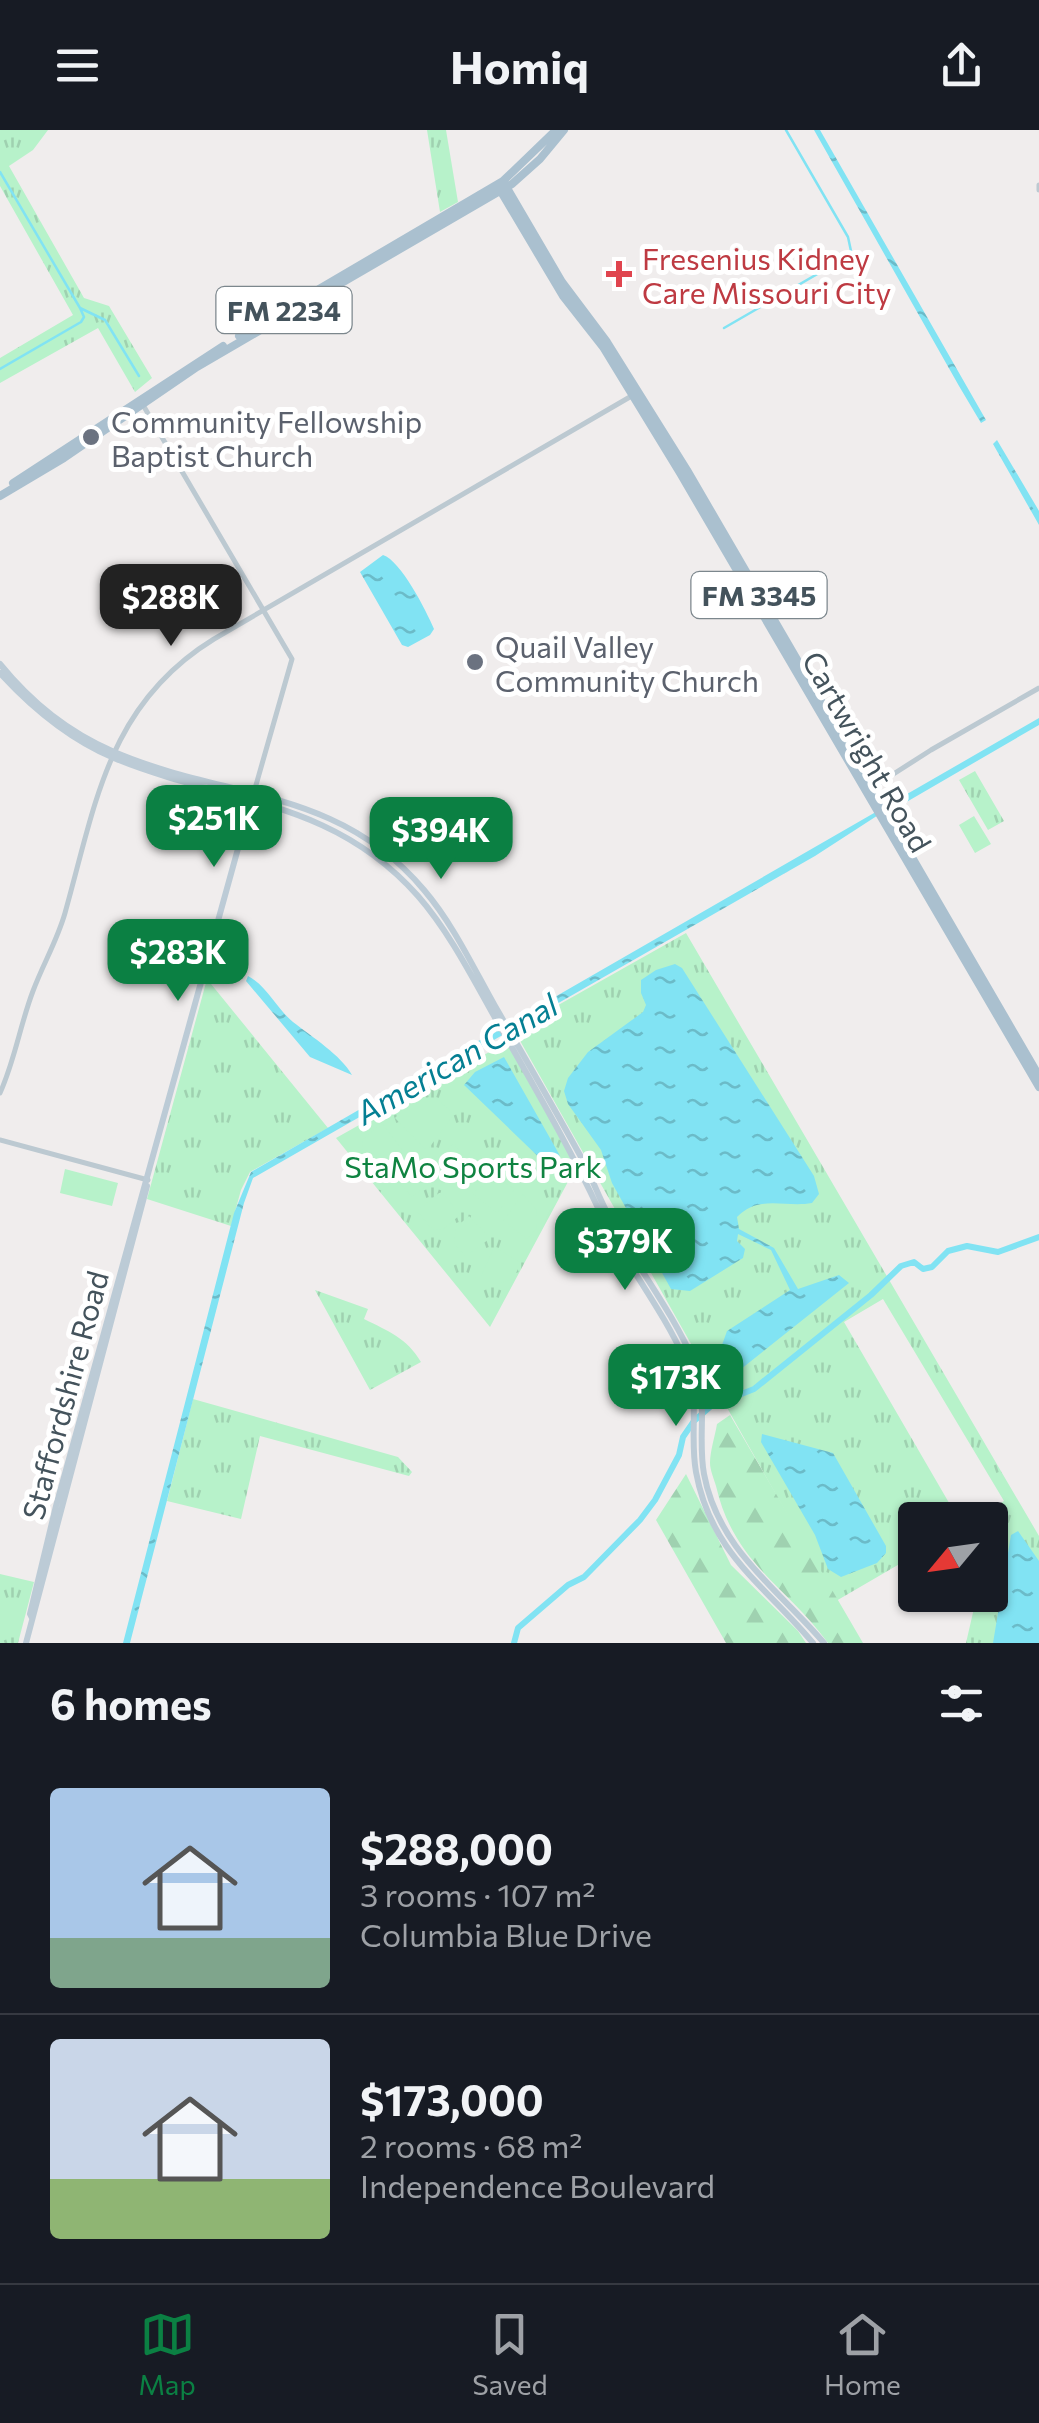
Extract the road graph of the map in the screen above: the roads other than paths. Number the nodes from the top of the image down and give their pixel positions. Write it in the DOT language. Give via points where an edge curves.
graph roads {
  1 [pos="556,130"];
  2 [pos="564,130"];
  3 [pos="502,186"];
  4 [pos="635,395"];
  5 [pos="140,400"];
  6 [pos="1,492"];
  7 [pos="264,612"];
  8 [pos="0,664"];
  9 [pos="0,672"];
  10 [pos="16,687"];
  11 [pos="1039,688"];
  12 [pos="112,754"];
  13 [pos="866,788"];
  14 [pos="253,795"];
  15 [pos="883,817"];
  16 [pos="393,866"];
  17 [pos="1039,1076"];
  18 [pos="1039,1087"];
  19 [pos="0,1093"];
  20 [pos="0,1140"];
  21 [pos="148,1182"];
  22 [pos="699,1400"];
  23 [pos="795,1615"];
  24 [pos="26,1643"];
  25 [pos="813,1643"];
  26 [pos="824,1643"];
  1 -- 3 [label="main road, FM 2234"];
  2 -- 3 [label="main road, FM 2234" via="540,159"];
  3 -- 4 [label="main road, Cartwright Road / FM 3345"];
  3 -- 5 [label="main road, FM 2234"];
  4 -- 7 [label="street"];
  4 -- 13 [label="main road, Cartwright Road / FM 3345"];
  5 -- 6 [label="main road, FM 2234"];
  5 -- 7 [label="street"];
  7 -- 12 [label="street" via="199,648 161,681"];
  7 -- 14 [label="street, Staffordshire Road" via="292,659"];
  8 -- 10 [label="main road"];
  9 -- 10 [label="main road"];
  10 -- 12 [label="main road" via="61,725"];
  11 -- 13 [label="street"];
  12 -- 14 [label="main road"];
  12 -- 19 [label="street" via="60,930"];
  13 -- 15 [label="main road, Cartwright Road / FM 3345"];
  14 -- 16 [label="main road" via="320,822"];
  14 -- 16 [label="main road" via="326,814"];
  14 -- 21 [label="main road, Staffordshire Road"];
  15 -- 17 [label="main road, Cartwright Road / FM 3345"];
  15 -- 18 [label="main road, Cartwright Road / FM 3345"];
  16 -- 22 [label="main road" via="424,890 474,964 694,1361"];
  20 -- 21 [label="street"];
  21 -- 24 [label="main road, Staffordshire Road"];
  22 -- 23 [label="main road" via="705,1476 720,1520 752,1570"];
  22 -- 23 [label="main road" via="694,1457 702,1497 745,1574"];
  23 -- 25 [label="main road"];
  23 -- 26 [label="main road"];
}
